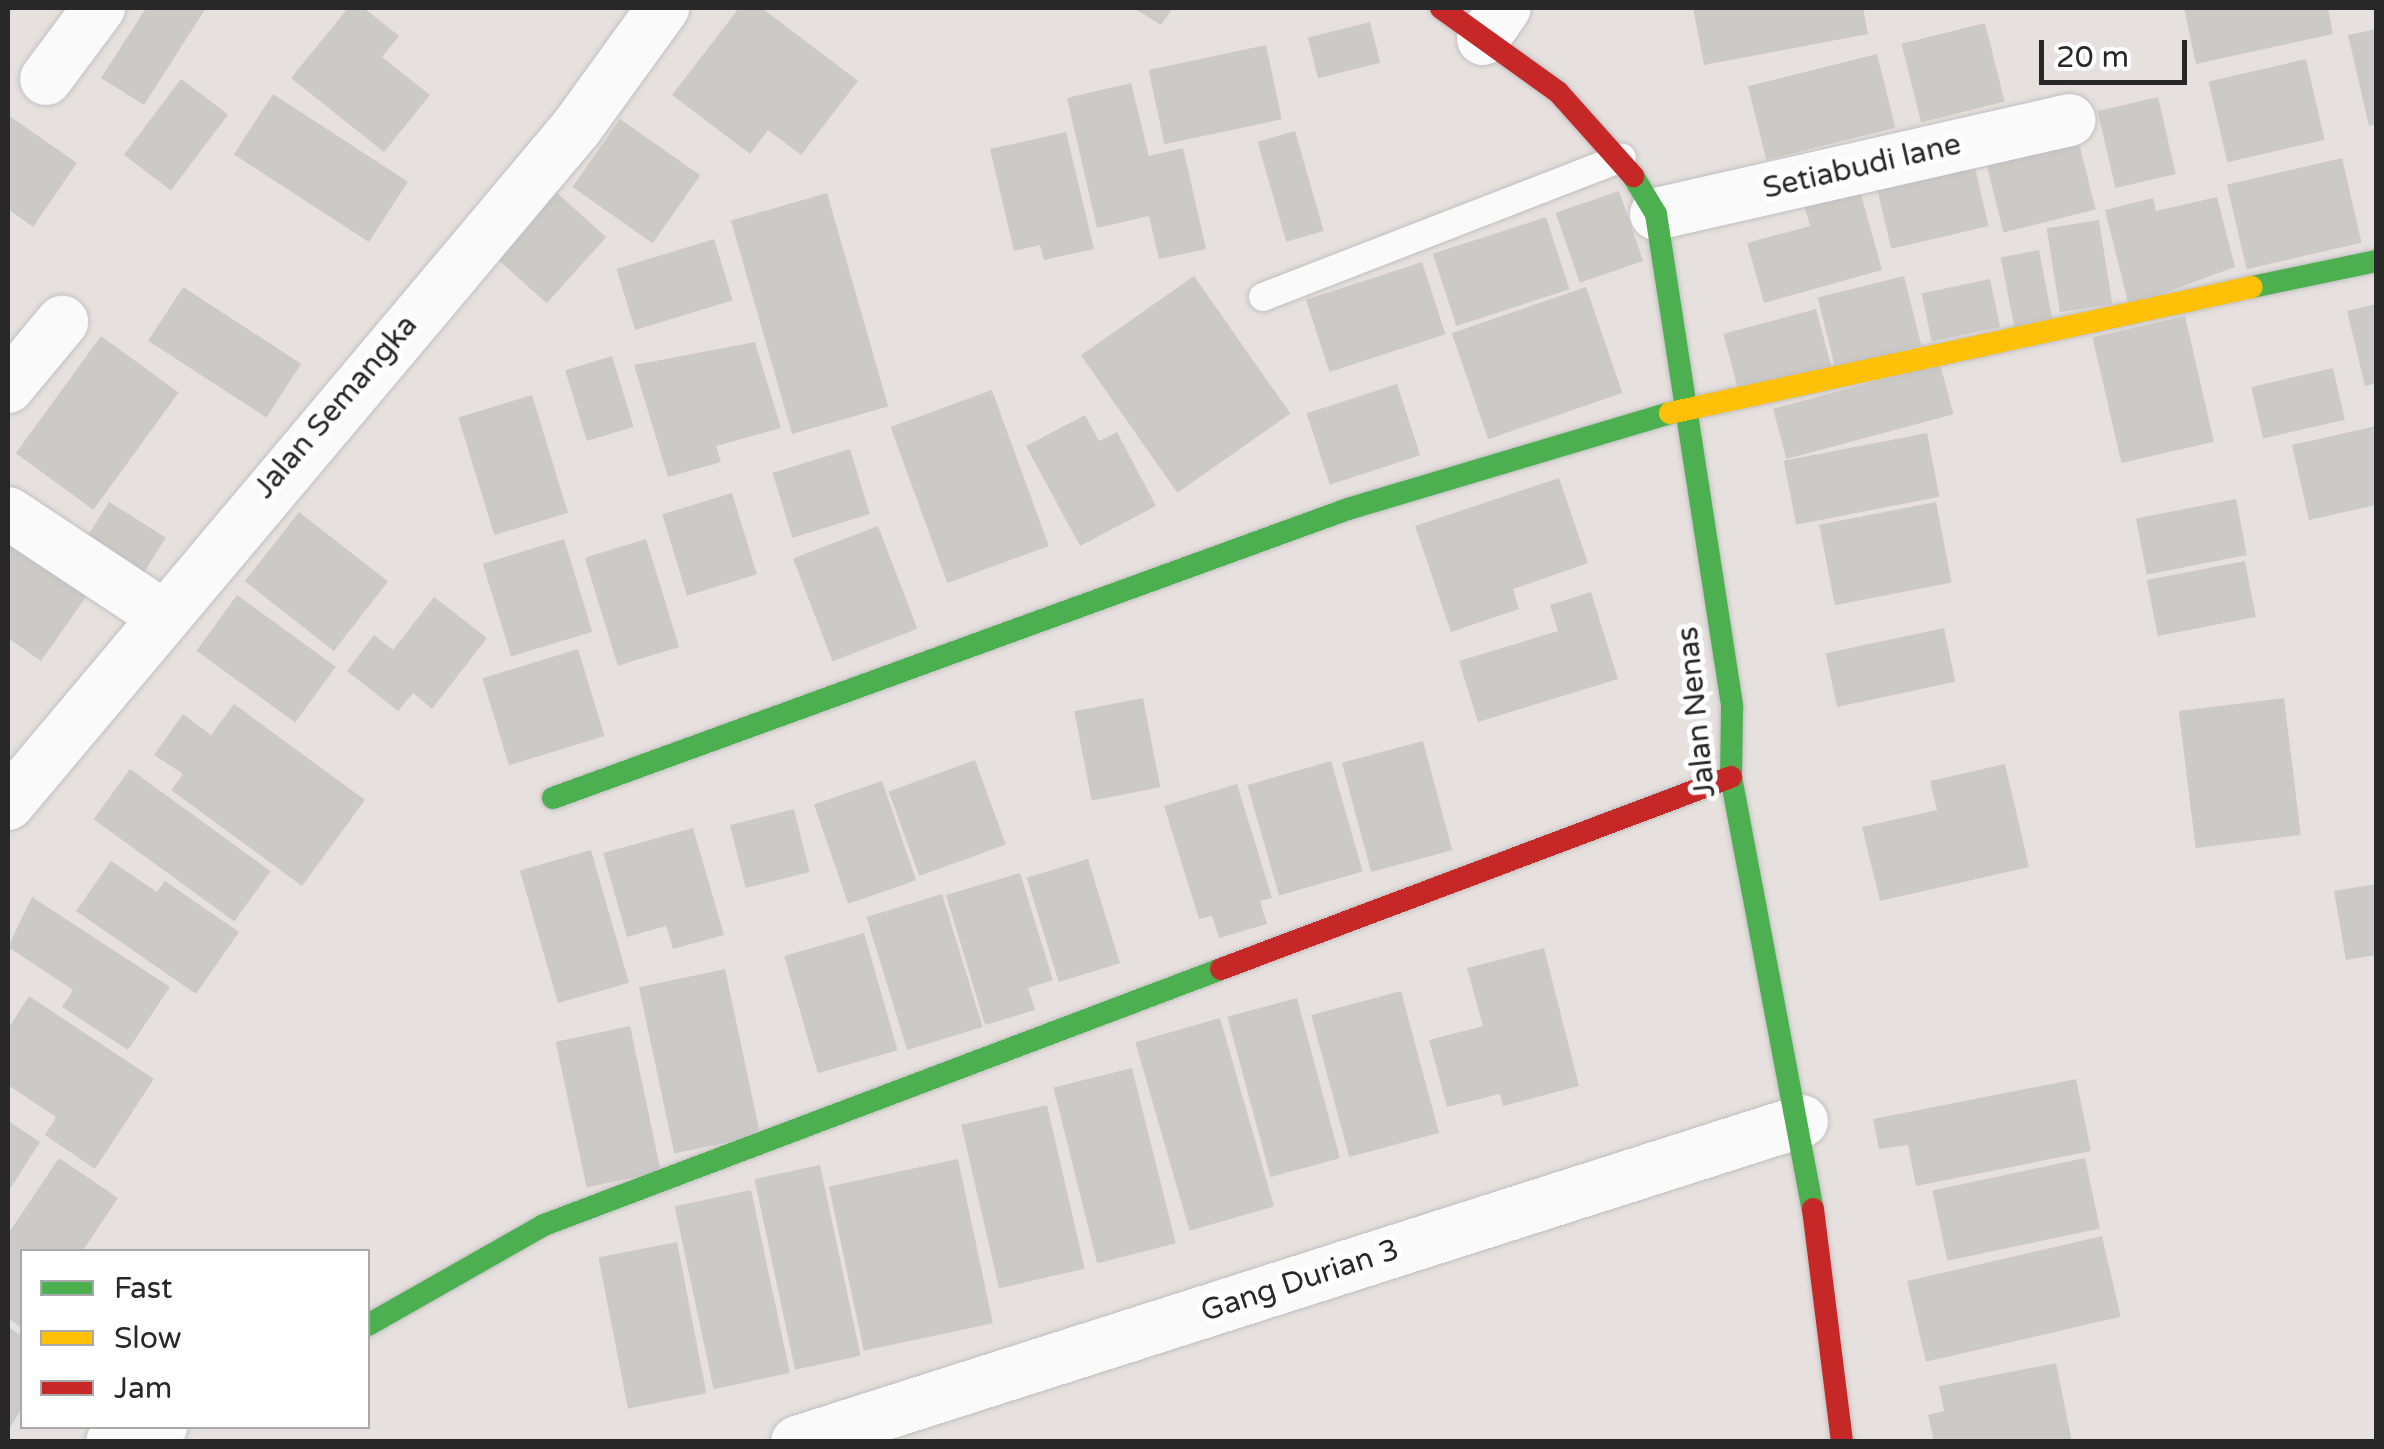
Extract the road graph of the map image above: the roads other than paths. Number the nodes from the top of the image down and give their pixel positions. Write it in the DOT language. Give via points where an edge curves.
graph roads {
  1 [pos="99,8"];
  2 [pos="662,8"];
  3 [pos="1440,8"];
  4 [pos="1494,24"];
  5 [pos="46,79"];
  6 [pos="2068,120"];
  7 [pos="1622,158"];
  8 [pos="1656,214"];
  9 [pos="2376,261"];
  10 [pos="1262,298"];
  11 [pos="62,322"];
  12 [pos="8,387"];
  13 [pos="1688,408"];
  14 [pos="8,514"];
  15 [pos="160,613"];
  16 [pos="1731,777"];
  17 [pos="553,798"];
  18 [pos="8,804"];
  19 [pos="1802,1120"];
  20 [pos="370,1324"];
  21 [pos="152,1429"];
  22 [pos="112,1442"];
  23 [pos="797,1442"];
  24 [pos="1842,1442"];
  1 -- 5 [label="street"];
  2 -- 15 [label="street, Jalan Semangka" via="577,127"];
  3 -- 4 [label="street, Jalan Nenas"];
  4 -- 7 [label="street, Jalan Nenas"];
  6 -- 8 [label="street, Setiabudi lane"];
  7 -- 8 [label="street, Jalan Nenas"];
  7 -- 10 [label="lane"];
  8 -- 13 [label="street, Jalan Nenas"];
  9 -- 13 [label="street"];
  11 -- 12 [label="street"];
  13 -- 16 [label="street, Jalan Nenas" via="1732,707"];
  13 -- 17 [label="street" via="1348,509"];
  14 -- 15 [label="street"];
  15 -- 18 [label="street, Jalan Semangka"];
  16 -- 19 [label="street, Jalan Nenas"];
  16 -- 20 [label="street" via="544,1225"];
  19 -- 23 [label="street, Gang Durian 3"];
  19 -- 24 [label="street, Jalan Nenas"];
  21 -- 22 [label="street"];
}
